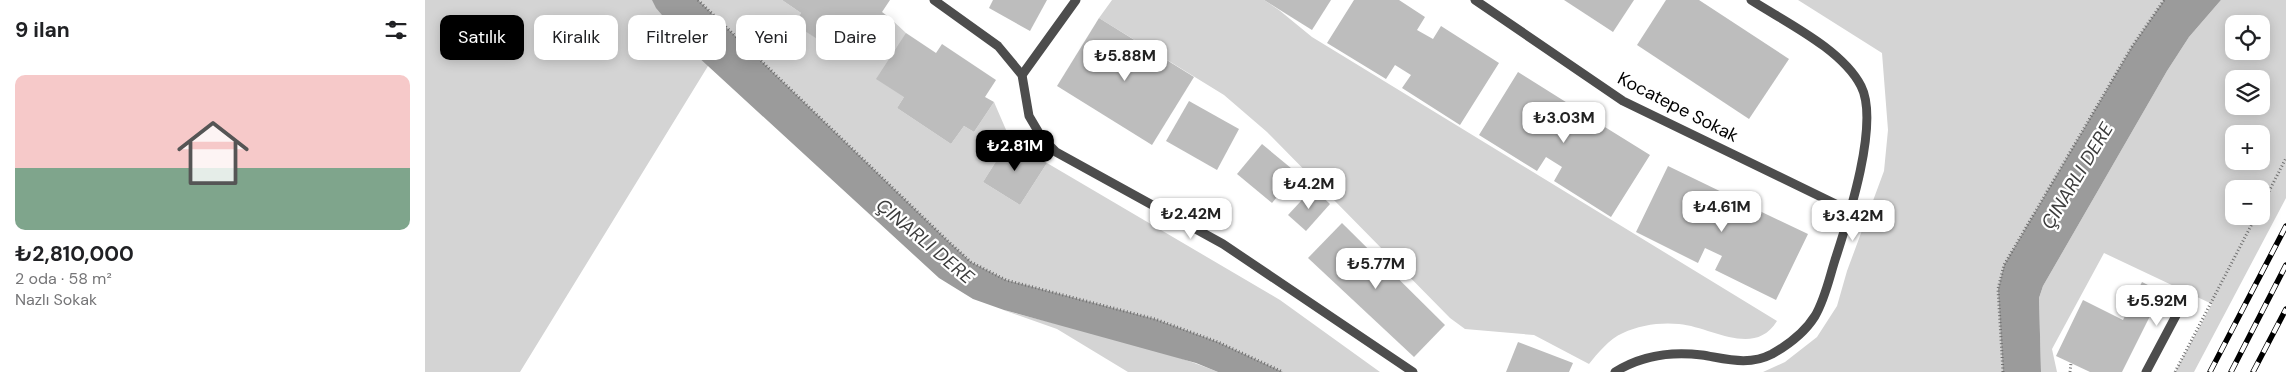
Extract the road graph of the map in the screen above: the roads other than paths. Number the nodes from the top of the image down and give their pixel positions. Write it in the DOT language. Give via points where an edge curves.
graph roads {
  1 [pos="934,0"];
  2 [pos="1075,0"];
  3 [pos="1475,0"];
  4 [pos="1751,0"];
  5 [pos="1022,75"];
  6 [pos="1851,211"];
  7 [pos="2188,293"];
  8 [pos="1413,372"];
  9 [pos="1615,372"];
  10 [pos="2146,372"];
  1 -- 5 [label="street" via="998,46"];
  2 -- 5 [label="street"];
  3 -- 6 [label="street, Kocatepe Sokak" via="1623,101"];
  4 -- 6 [label="street" via="1840,60 1853,73 1862,90 1866,111 1865,140"];
  5 -- 8 [label="street" via="1029,116 1042,138 1056,152 1223,244"];
  6 -- 9 [label="street" via="1822,302 1814,318 1790,342 1757,360 1743,362 1674,353 1642,358"];
  7 -- 10 [label="street"];
}
